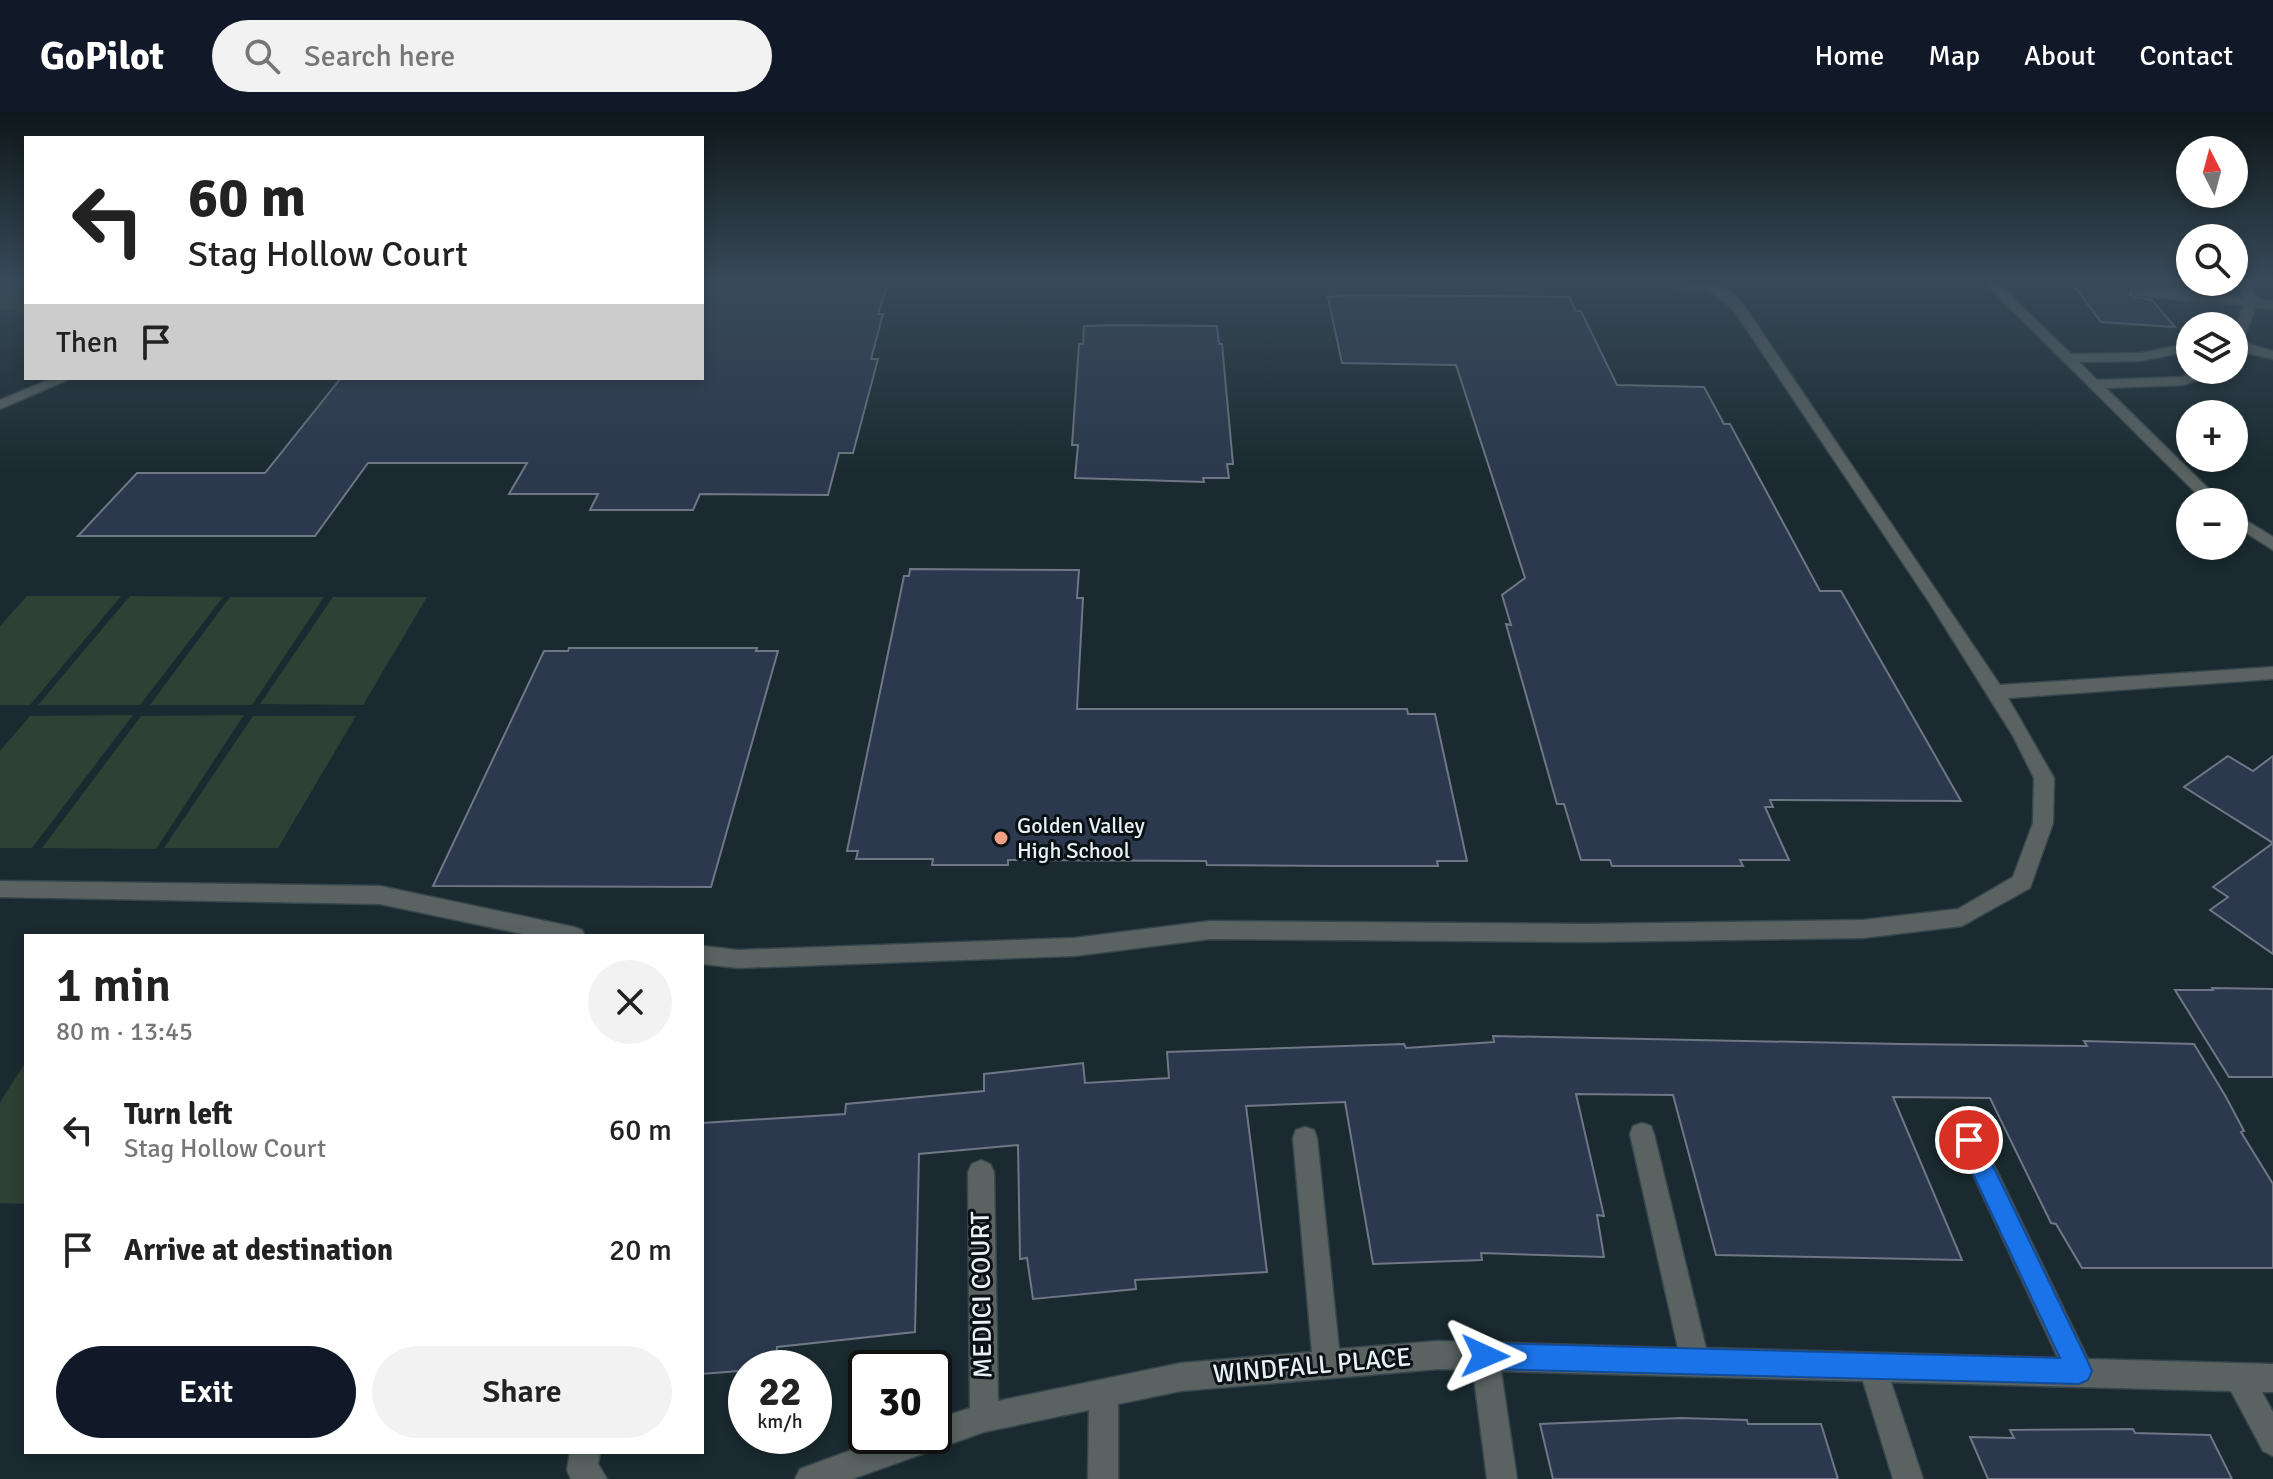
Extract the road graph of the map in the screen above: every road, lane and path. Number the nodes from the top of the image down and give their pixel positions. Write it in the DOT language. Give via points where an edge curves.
graph roads {
  1 [pos="1763,344"];
  2 [pos="2053,344"];
  3 [pos="2248,348"];
  4 [pos="2176,350"];
  5 [pos="2273,355"];
  6 [pos="2067,358"];
  7 [pos="60,380"];
  8 [pos="2176,381"];
  9 [pos="2094,384"];
  10 [pos="0,405"];
  11 [pos="2200,488"];
  12 [pos="2248,528"];
  13 [pos="2273,545"];
  14 [pos="2273,673"];
  15 [pos="1996,692"];
  16 [pos="0,889"];
  17 [pos="565,934"];
  18 [pos="704,955"];
  19 [pos="1642,1134"];
  20 [pos="1305,1138"];
  21 [pos="1969,1140"];
  22 [pos="981,1172"];
  23 [pos="1485,1356"];
  24 [pos="1695,1360"];
  25 [pos="1327,1365"];
  26 [pos="1872,1366"];
  27 [pos="2079,1371"];
  28 [pos="2239,1377"];
  29 [pos="2273,1378"];
  30 [pos="1104,1392"];
  31 [pos="984,1418"];
  32 [pos="952,1429"];
  33 [pos="2273,1441"];
  34 [pos="585,1454"];
  35 [pos="882,1454"];
  36 [pos="592,1479"];
  37 [pos="810,1479"];
  38 [pos="1103,1479"];
  39 [pos="1502,1479"];
  40 [pos="1908,1479"];
  1 -- 15 [label="street"];
  2 -- 6 [label="street"];
  3 -- 5 [label="street"];
  4 -- 6 [label="street" via="2141,357"];
  6 -- 9 [label="street"];
  7 -- 10 [label="street"];
  8 -- 9 [label="street"];
  9 -- 11 [label="street"];
  12 -- 13 [label="street"];
  14 -- 15 [label="street"];
  15 -- 18 [label="street" via="2044,778 2043,823 2022,882 1962,917 1863,929 1210,930 1074,947 738,959"];
  16 -- 17 [label="street" via="380,895"];
  19 -- 24 [label="street"];
  20 -- 25 [label="street"];
  21 -- 27 [label="street"];
  22 -- 31 [label="street, MEDICI COURT"];
  23 -- 24 [label="street, WINDFALL PLACE"];
  23 -- 25 [label="street, WINDFALL PLACE"];
  23 -- 39 [label="street"];
  24 -- 26 [label="street, WINDFALL PLACE"];
  25 -- 30 [label="street, WINDFALL PLACE" via="1181,1377"];
  26 -- 27 [label="street, WINDFALL PLACE"];
  26 -- 40 [label="street"];
  27 -- 28 [label="street, WINDFALL PLACE"];
  28 -- 29 [label="street, WINDFALL PLACE"];
  28 -- 33 [label="street"];
  30 -- 31 [label="street, WINDFALL PLACE"];
  30 -- 38 [label="street"];
  31 -- 32 [label="street, WINDFALL PLACE"];
  34 -- 36 [label="street" via="582,1470"];
  35 -- 37 [label="street, WINDFALL PLACE"];
}
